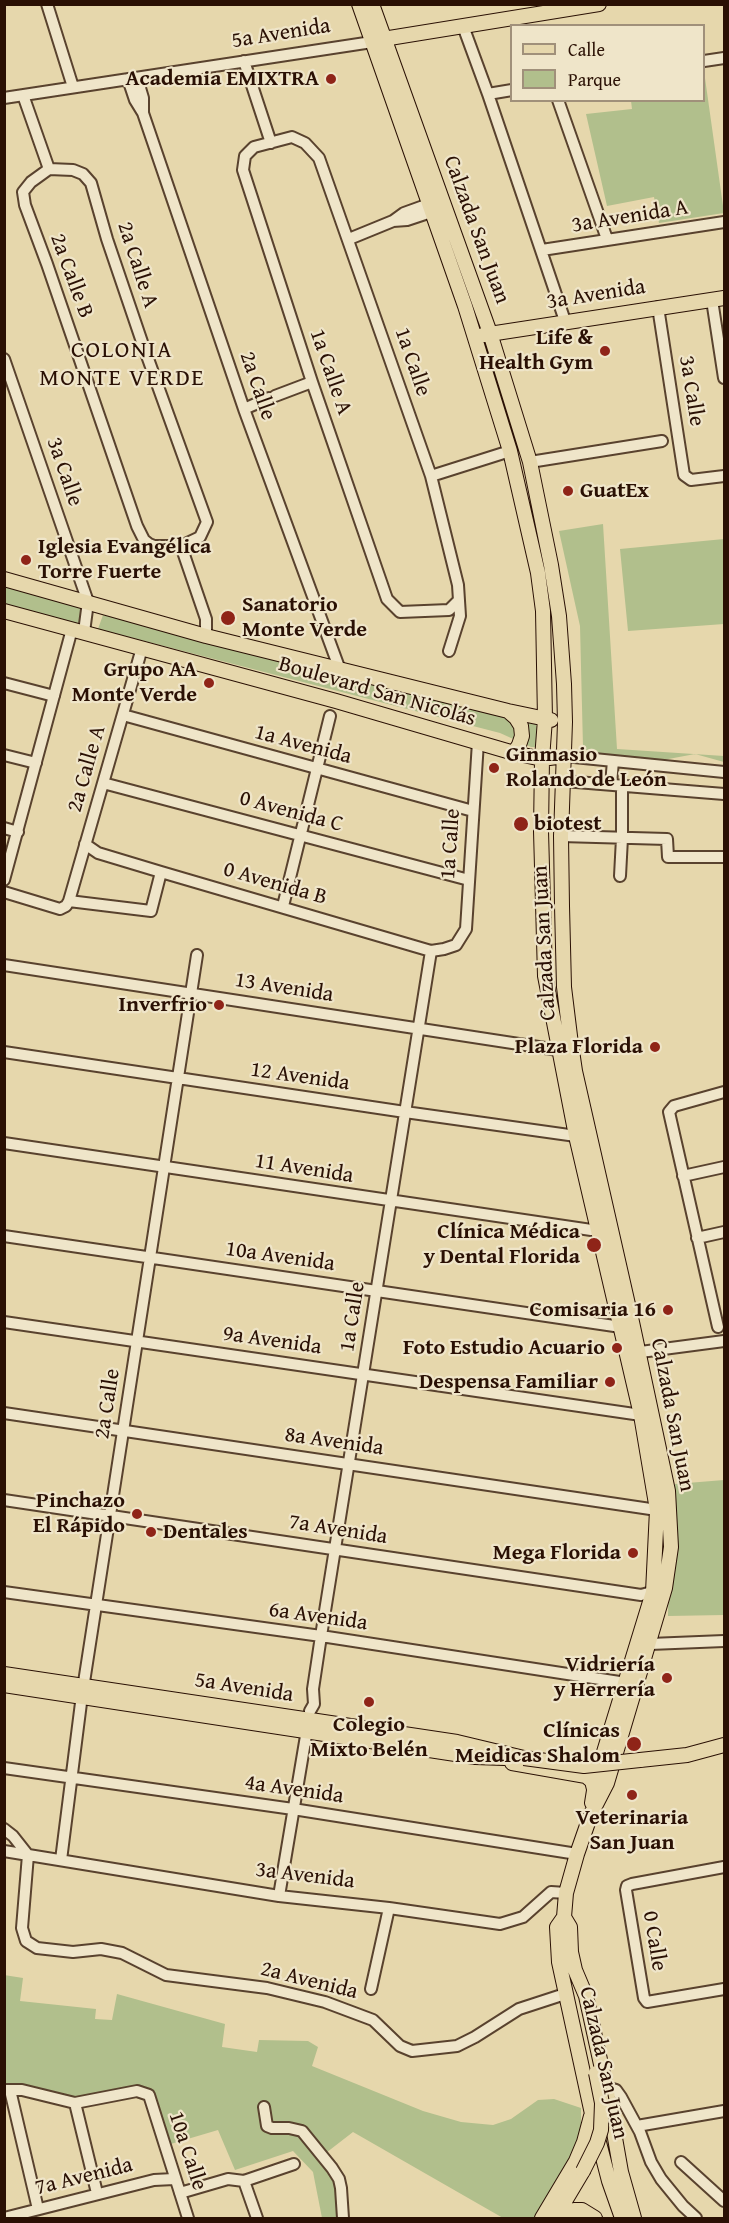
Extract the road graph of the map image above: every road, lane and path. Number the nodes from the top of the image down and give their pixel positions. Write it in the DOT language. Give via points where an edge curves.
graph roads {
  1 [pos="47,4"];
  2 [pos="359,4"];
  3 [pos="372,4"];
  4 [pos="599,4"];
  5 [pos="548,8"];
  6 [pos="463,26"];
  7 [pos="378,40"];
  8 [pos="724,58"];
  9 [pos="244,61"];
  10 [pos="705,61"];
  11 [pos="132,78"];
  12 [pos="73,87"];
  13 [pos="510,90"];
  14 [pos="488,94"];
  15 [pos="24,95"];
  16 [pos="5,98"];
  17 [pos="559,102"];
  18 [pos="271,143"];
  19 [pos="49,169"];
  20 [pos="430,208"];
  21 [pos="724,222"];
  22 [pos="349,239"];
  23 [pos="607,239"];
  24 [pos="542,250"];
  25 [pos="718,299"];
  26 [pos="658,307"];
  27 [pos="565,321"];
  28 [pos="490,333"];
  29 [pos="475,336"];
  30 [pos="4,359"];
  31 [pos="724,378"];
  32 [pos="312,382"];
  33 [pos="244,409"];
  34 [pos="662,441"];
  35 [pos="510,451"];
  36 [pos="530,462"];
  37 [pos="431,476"];
  38 [pos="724,476"];
  39 [pos="181,546"];
  40 [pos="4,579"];
  41 [pos="458,602"];
  42 [pos="88,603"];
  43 [pos="4,611"];
  44 [pos="78,631"];
  45 [pos="206,636"];
  46 [pos="142,648"];
  47 [pos="449,651"];
  48 [pos="340,670"];
  49 [pos="4,683"];
  50 [pos="54,696"];
  51 [pos="508,711"];
  52 [pos="123,715"];
  53 [pos="330,716"];
  54 [pos="545,719"];
  55 [pos="565,722"];
  56 [pos="478,742"];
  57 [pos="514,753"];
  58 [pos="4,755"];
  59 [pos="564,756"];
  60 [pos="542,759"];
  61 [pos="613,761"];
  62 [pos="36,764"];
  63 [pos="318,769"];
  64 [pos="724,771"];
  65 [pos="564,781"];
  66 [pos="103,783"];
  67 [pos="617,785"];
  68 [pos="724,794"];
  69 [pos="473,811"];
  70 [pos="4,828"];
  71 [pos="18,832"];
  72 [pos="301,835"];
  73 [pos="561,836"];
  74 [pos="622,838"];
  75 [pos="85,844"];
  76 [pos="724,857"];
  77 [pos="161,872"];
  78 [pos="620,876"];
  79 [pos="4,880"];
  80 [pos="469,880"];
  81 [pos="4,892"];
  82 [pos="69,901"];
  83 [pos="283,906"];
  84 [pos="431,951"];
  85 [pos="197,955"];
  86 [pos="4,965"];
  87 [pos="545,976"];
  88 [pos="191,994"];
  89 [pos="570,1025"];
  90 [pos="419,1028"];
  91 [pos="558,1050"];
  92 [pos="4,1052"];
  93 [pos="178,1078"];
  94 [pos="724,1092"];
  95 [pos="405,1112"];
  96 [pos="582,1134"];
  97 [pos="4,1143"];
  98 [pos="164,1167"];
  99 [pos="724,1167"];
  100 [pos="683,1176"];
  101 [pos="391,1201"];
  102 [pos="598,1231"];
  103 [pos="724,1232"];
  104 [pos="4,1236"];
  105 [pos="697,1238"];
  106 [pos="150,1257"];
  107 [pos="376,1291"];
  108 [pos="4,1322"];
  109 [pos="627,1325"];
  110 [pos="718,1327"];
  111 [pos="137,1341"];
  112 [pos="724,1341"];
  113 [pos="632,1353"];
  114 [pos="363,1374"];
  115 [pos="4,1413"];
  116 [pos="641,1415"];
  117 [pos="123,1431"];
  118 [pos="349,1464"];
  119 [pos="4,1500"];
  120 [pos="657,1510"];
  121 [pos="110,1515"];
  122 [pos="335,1549"];
  123 [pos="659,1590"];
  124 [pos="4,1592"];
  125 [pos="96,1606"];
  126 [pos="321,1636"];
  127 [pos="724,1641"];
  128 [pos="650,1644"];
  129 [pos="4,1674"];
  130 [pos="626,1683"];
  131 [pos="4,1685"];
  132 [pos="83,1690"];
  133 [pos="309,1721"];
  134 [pos="724,1744"];
  135 [pos="476,1751"];
  136 [pos="602,1757"];
  137 [pos="4,1768"];
  138 [pos="72,1779"];
  139 [pos="594,1789"];
  140 [pos="293,1809"];
  141 [pos="591,1814"];
  142 [pos="4,1829"];
  143 [pos="4,1851"];
  144 [pos="577,1854"];
  145 [pos="28,1855"];
  146 [pos="61,1860"];
  147 [pos="724,1867"];
  148 [pos="566,1893"];
  149 [pos="279,1896"];
  150 [pos="389,1908"];
  151 [pos="564,1917"];
  152 [pos="580,1984"];
  153 [pos="371,1989"];
  154 [pos="724,1989"];
  155 [pos="566,1994"];
  156 [pos="7,2090"];
  157 [pos="607,2090"];
  158 [pos="588,2092"];
  159 [pos="75,2103"];
  160 [pos="264,2107"];
  161 [pos="592,2111"];
  162 [pos="724,2111"];
  163 [pos="637,2127"];
  164 [pos="681,2162"];
  165 [pos="294,2164"];
  166 [pos="174,2178"];
  167 [pos="244,2181"];
  168 [pos="97,2193"];
  169 [pos="180,2193"];
  170 [pos="724,2201"];
  171 [pos="38,2209"];
  172 [pos="4,2218"];
  173 [pos="188,2218"];
  174 [pos="257,2218"];
  175 [pos="343,2218"];
  176 [pos="542,2218"];
  177 [pos="555,2218"];
  178 [pos="596,2218"];
  179 [pos="622,2218"];
  180 [pos="634,2218"];
  181 [pos="696,2218"];
  1 -- 12 [label="street"];
  2 -- 7 [label="main road, Calzada San Juan"];
  3 -- 7 [label="main road, Calzada San Juan"];
  4 -- 5 [label="main road, 5a Avenida"];
  5 -- 6 [label="main road, 5a Avenida"];
  6 -- 7 [label="main road, 5a Avenida"];
  6 -- 14 [label="street"];
  7 -- 9 [label="street, 5a Avenida"];
  7 -- 20 [label="main road, Calzada San Juan"];
  7 -- 28 [label="main road, Calzada San Juan"];
  8 -- 10 [label="street"];
  9 -- 11 [label="street, 5a Avenida"];
  9 -- 18 [label="street"];
  11 -- 12 [label="street, 5a Avenida"];
  11 -- 33 [label="street, 2a Calle" via="143,98 143,113"];
  12 -- 15 [label="street, 5a Avenida"];
  13 -- 14 [label="street"];
  14 -- 24 [label="street"];
  15 -- 16 [label="street, 5a Avenida"];
  15 -- 19 [label="street"];
  17 -- 23 [label="street"];
  18 -- 22 [label="street, 1a Calle" via="292,137 320,158"];
  18 -- 32 [label="street, 1a Calle A" via="254,147 245,156 243,170"];
  19 -- 39 [label="street, 2a Calle B" via="23,192 25,205 137,526 149,544"];
  19 -- 39 [label="street, 2a Calle A" via="73,170 91,183 152,371 207,522 200,537"];
  20 -- 22 [label="street" via="404,213"];
  20 -- 29 [label="main road, Calzada San Juan"];
  21 -- 23 [label="street, 3a Avenida A"];
  22 -- 37 [label="street, 1a Calle"];
  23 -- 24 [label="street, 3a Avenida A"];
  24 -- 27 [label="street"];
  25 -- 26 [label="main road, 3a Avenida"];
  25 -- 31 [label="street"];
  26 -- 27 [label="main road, 3a Avenida"];
  26 -- 38 [label="street, 3a Calle" via="684,475 687,479"];
  27 -- 28 [label="main road, 3a Avenida"];
  28 -- 29 [label="main road, 3a Avenida"];
  28 -- 36 [label="main road, Calzada San Juan"];
  29 -- 35 [label="main road, Calzada San Juan"];
  30 -- 42 [label="street, 3a Calle"];
  32 -- 33 [label="street"];
  32 -- 41 [label="street, 1a Calle A" via="387,599 400,612 449,610"];
  33 -- 48 [label="street, 2a Calle"];
  34 -- 36 [label="street"];
  35 -- 37 [label="street"];
  35 -- 54 [label="main road, Calzada San Juan" via="543,611"];
  36 -- 55 [label="main road, Calzada San Juan" via="559,616"];
  37 -- 41 [label="street, 1a Calle" via="458,585"];
  39 -- 45 [label="street" via="206,619"];
  40 -- 42 [label="main road, Boulevard San Nicolás"];
  41 -- 47 [label="street, 1a Calle" via="460,616"];
  42 -- 44 [label="street, 3a Calle"];
  42 -- 45 [label="main road, Boulevard San Nicolás"];
  43 -- 44 [label="main road, Boulevard San Nicolás"];
  44 -- 46 [label="main road, Boulevard San Nicolás"];
  44 -- 50 [label="street, 3a Calle"];
  45 -- 48 [label="main road, Boulevard San Nicolás"];
  46 -- 52 [label="street, 2a Calle A"];
  46 -- 56 [label="main road, Boulevard San Nicolás"];
  48 -- 51 [label="main road, Boulevard San Nicolás"];
  49 -- 50 [label="street"];
  50 -- 62 [label="street, 3a Calle"];
  51 -- 54 [label="main road, Boulevard San Nicolás"];
  51 -- 57 [label="main road" via="521,726 522,736"];
  52 -- 63 [label="street, 1a Avenida"];
  52 -- 66 [label="street, 2a Calle A"];
  53 -- 63 [label="street"];
  54 -- 55 [label="main road, Boulevard San Nicolás"];
  54 -- 60 [label="main road, Calzada San Juan"];
  55 -- 59 [label="main road, Calzada San Juan"];
  56 -- 57 [label="main road, Boulevard San Nicolás"];
  56 -- 69 [label="street, 1a Calle"];
  57 -- 60 [label="main road, Boulevard San Nicolás"];
  58 -- 62 [label="street"];
  59 -- 60 [label="main road, Boulevard San Nicolás"];
  59 -- 61 [label="street"];
  59 -- 65 [label="main road, Calzada San Juan"];
  60 -- 87 [label="main road, Calzada San Juan"];
  61 -- 64 [label="street"];
  61 -- 67 [label="street"];
  62 -- 71 [label="street, 3a Calle"];
  63 -- 69 [label="street, 1a Avenida"];
  63 -- 72 [label="street"];
  65 -- 67 [label="street"];
  65 -- 73 [label="main road, Calzada San Juan"];
  66 -- 72 [label="street, 0 Avenida C"];
  66 -- 75 [label="street, 2a Calle A"];
  67 -- 68 [label="street"];
  67 -- 74 [label="street"];
  69 -- 80 [label="street, 1a Calle"];
  70 -- 71 [label="street"];
  71 -- 79 [label="street, 3a Calle"];
  72 -- 80 [label="street, 0 Avenida C"];
  72 -- 83 [label="street"];
  73 -- 74 [label="street"];
  73 -- 89 [label="main road, Calzada San Juan" via="563,960"];
  74 -- 76 [label="street" via="667,839 668,857"];
  74 -- 78 [label="street"];
  75 -- 77 [label="street, 0 Avenida B" via="98,853"];
  75 -- 82 [label="street, 2a Calle A"];
  77 -- 82 [label="street" via="151,911"];
  77 -- 83 [label="street, 0 Avenida B"];
  80 -- 84 [label="street, 1a Calle" via="465,929 456,945"];
  81 -- 82 [label="street" via="60,909"];
  83 -- 84 [label="street, 0 Avenida B"];
  84 -- 90 [label="street, 1a Calle"];
  85 -- 88 [label="street, 2a Calle"];
  86 -- 88 [label="street, 13 Avenida"];
  87 -- 89 [label="main road" via="554,987 561,1020"];
  87 -- 91 [label="main road, Calzada San Juan"];
  88 -- 90 [label="street, 13 Avenida"];
  88 -- 93 [label="street, 2a Calle"];
  89 -- 96 [label="main road, Calzada San Juan"];
  90 -- 91 [label="street, 13 Avenida"];
  90 -- 95 [label="street, 1a Calle"];
  91 -- 96 [label="main road, Calzada San Juan"];
  92 -- 93 [label="street, 12 Avenida"];
  93 -- 95 [label="street, 12 Avenida"];
  93 -- 98 [label="street, 2a Calle"];
  94 -- 100 [label="street" via="670,1108"];
  95 -- 96 [label="street, 12 Avenida"];
  95 -- 101 [label="street, 1a Calle"];
  96 -- 102 [label="main road, Calzada San Juan"];
  96 -- 109 [label="main road, Calzada San Juan"];
  97 -- 98 [label="street, 11 Avenida"];
  98 -- 101 [label="street, 11 Avenida"];
  98 -- 106 [label="street, 2a Calle"];
  99 -- 100 [label="street"];
  100 -- 105 [label="street"];
  101 -- 102 [label="street, 11 Avenida"];
  101 -- 107 [label="street, 1a Calle"];
  102 -- 109 [label="main road, Calzada San Juan" via="615,1304"];
  103 -- 105 [label="street"];
  104 -- 106 [label="street, 10a Avenida"];
  105 -- 110 [label="street"];
  106 -- 107 [label="street, 10a Avenida"];
  106 -- 111 [label="street, 2a Calle"];
  107 -- 109 [label="street, 10a Avenida"];
  107 -- 114 [label="street, 1a Calle"];
  108 -- 111 [label="street, 9a Avenida"];
  109 -- 113 [label="main road, Calzada San Juan"];
  111 -- 114 [label="street, 9a Avenida"];
  111 -- 117 [label="street, 2a Calle"];
  112 -- 113 [label="street"];
  113 -- 116 [label="main road, Calzada San Juan"];
  113 -- 123 [label="main road, Calzada San Juan" via="668,1491 671,1547"];
  114 -- 116 [label="street, 9a Avenida"];
  114 -- 118 [label="street, 1a Calle"];
  115 -- 117 [label="street, 8a Avenida"];
  116 -- 120 [label="main road, Calzada San Juan"];
  117 -- 118 [label="street, 8a Avenida"];
  117 -- 121 [label="street, 2a Calle"];
  118 -- 120 [label="street, 8a Avenida"];
  118 -- 122 [label="street, 1a Calle"];
  119 -- 121 [label="street, 7a Avenida"];
  120 -- 123 [label="main road, Calzada San Juan"];
  121 -- 122 [label="street, 7a Avenida"];
  121 -- 125 [label="street, 2a Calle"];
  122 -- 123 [label="street, 7a Avenida" via="641,1595"];
  122 -- 126 [label="street, 1a Calle"];
  123 -- 128 [label="main road, Calzada San Juan"];
  123 -- 130 [label="main road, Calzada San Juan"];
  124 -- 125 [label="street, 6a Avenida"];
  125 -- 126 [label="street, 6a Avenida"];
  125 -- 132 [label="street, 2a Calle"];
  126 -- 130 [label="street, 6a Avenida"];
  126 -- 133 [label="street, 1a Calle"];
  127 -- 128 [label="street"];
  128 -- 141 [label="main road, Calzada San Juan" via="607,1783"];
  129 -- 132 [label="main road, 5a Avenida"];
  130 -- 136 [label="main road, Calzada San Juan"];
  131 -- 132 [label="main road, 5a Avenida"];
  132 -- 133 [label="main road, 5a Avenida"];
  132 -- 138 [label="street, 2a Calle"];
  133 -- 135 [label="main road, 5a Avenida"];
  133 -- 140 [label="street, 1a Calle"];
  134 -- 135 [label="main road, 5a Avenida, bridge" via="687,1755 584,1766"];
  135 -- 136 [label="main road, 5a Avenida" via="573,1763"];
  135 -- 139 [label="main road, 5a Avenida" via="586,1776"];
  136 -- 139 [label="main road, Calzada San Juan"];
  137 -- 138 [label="street, 4a Avenida"];
  138 -- 140 [label="street, 4a Avenida"];
  138 -- 146 [label="street, 2a Calle"];
  139 -- 141 [label="main road, Calzada San Juan"];
  140 -- 144 [label="street, 4a Avenida"];
  140 -- 149 [label="street, 1a Calle"];
  141 -- 144 [label="main road, Calzada San Juan"];
  142 -- 145 [label="street"];
  143 -- 145 [label="street"];
  144 -- 148 [label="main road, Calzada San Juan"];
  145 -- 146 [label="street, 3a Avenida"];
  145 -- 155 [label="street, 2a Avenida" via="22,1928 26,1941 37,1948 123,1953 166,1975 267,1988 325,2002 373,2020 400,2046 418,2051 457,2046 519,2009"];
  146 -- 149 [label="street, 3a Avenida"];
  147 -- 154 [label="street, 0 Calle" via="627,1886 626,1890 647,2002"];
  148 -- 150 [label="street, 3a Avenida" via="551,1892 523,1917 500,1924"];
  148 -- 151 [label="main road, Calzada San Juan"];
  149 -- 150 [label="street, 3a Avenida"];
  150 -- 153 [label="street"];
  151 -- 152 [label="main road, Calzada San Juan" via="570,1927 571,1952"];
  151 -- 155 [label="main road, Calzada San Juan" via="557,1927 556,1942"];
  152 -- 157 [label="main road, Calzada San Juan"];
  152 -- 177 [label="main road, bridge" via="579,1997 602,2103 601,2130 583,2171"];
  155 -- 158 [label="main road, Calzada San Juan"];
  156 -- 159 [label="street"];
  156 -- 171 [label="street"];
  157 -- 158 [label="main road"];
  157 -- 163 [label="street" via="619,2094"];
  157 -- 180 [label="main road, Calzada San Juan" via="621,2172"];
  158 -- 161 [label="main road, Calzada San Juan"];
  159 -- 166 [label="street, 10a Calle" via="137,2091 149,2095"];
  159 -- 168 [label="street"];
  160 -- 175 [label="street" via="267,2126 302,2131 332,2168 341,2188"];
  161 -- 176 [label="main road" via="576,2162"];
  161 -- 179 [label="main road, Calzada San Juan"];
  162 -- 163 [label="street"];
  163 -- 181 [label="street" via="661,2179"];
  164 -- 170 [label="street"];
  165 -- 167 [label="street"];
  166 -- 168 [label="street, 7a Avenida"];
  166 -- 169 [label="street, 10a Calle"];
  167 -- 169 [label="street" via="228,2179"];
  167 -- 174 [label="street"];
  168 -- 171 [label="street, 7a Avenida"];
  169 -- 173 [label="street, 10a Calle"];
  171 -- 172 [label="street, 7a Avenida"];
  177 -- 178 [label="main road" via="567,2211 582,2210"];
}
